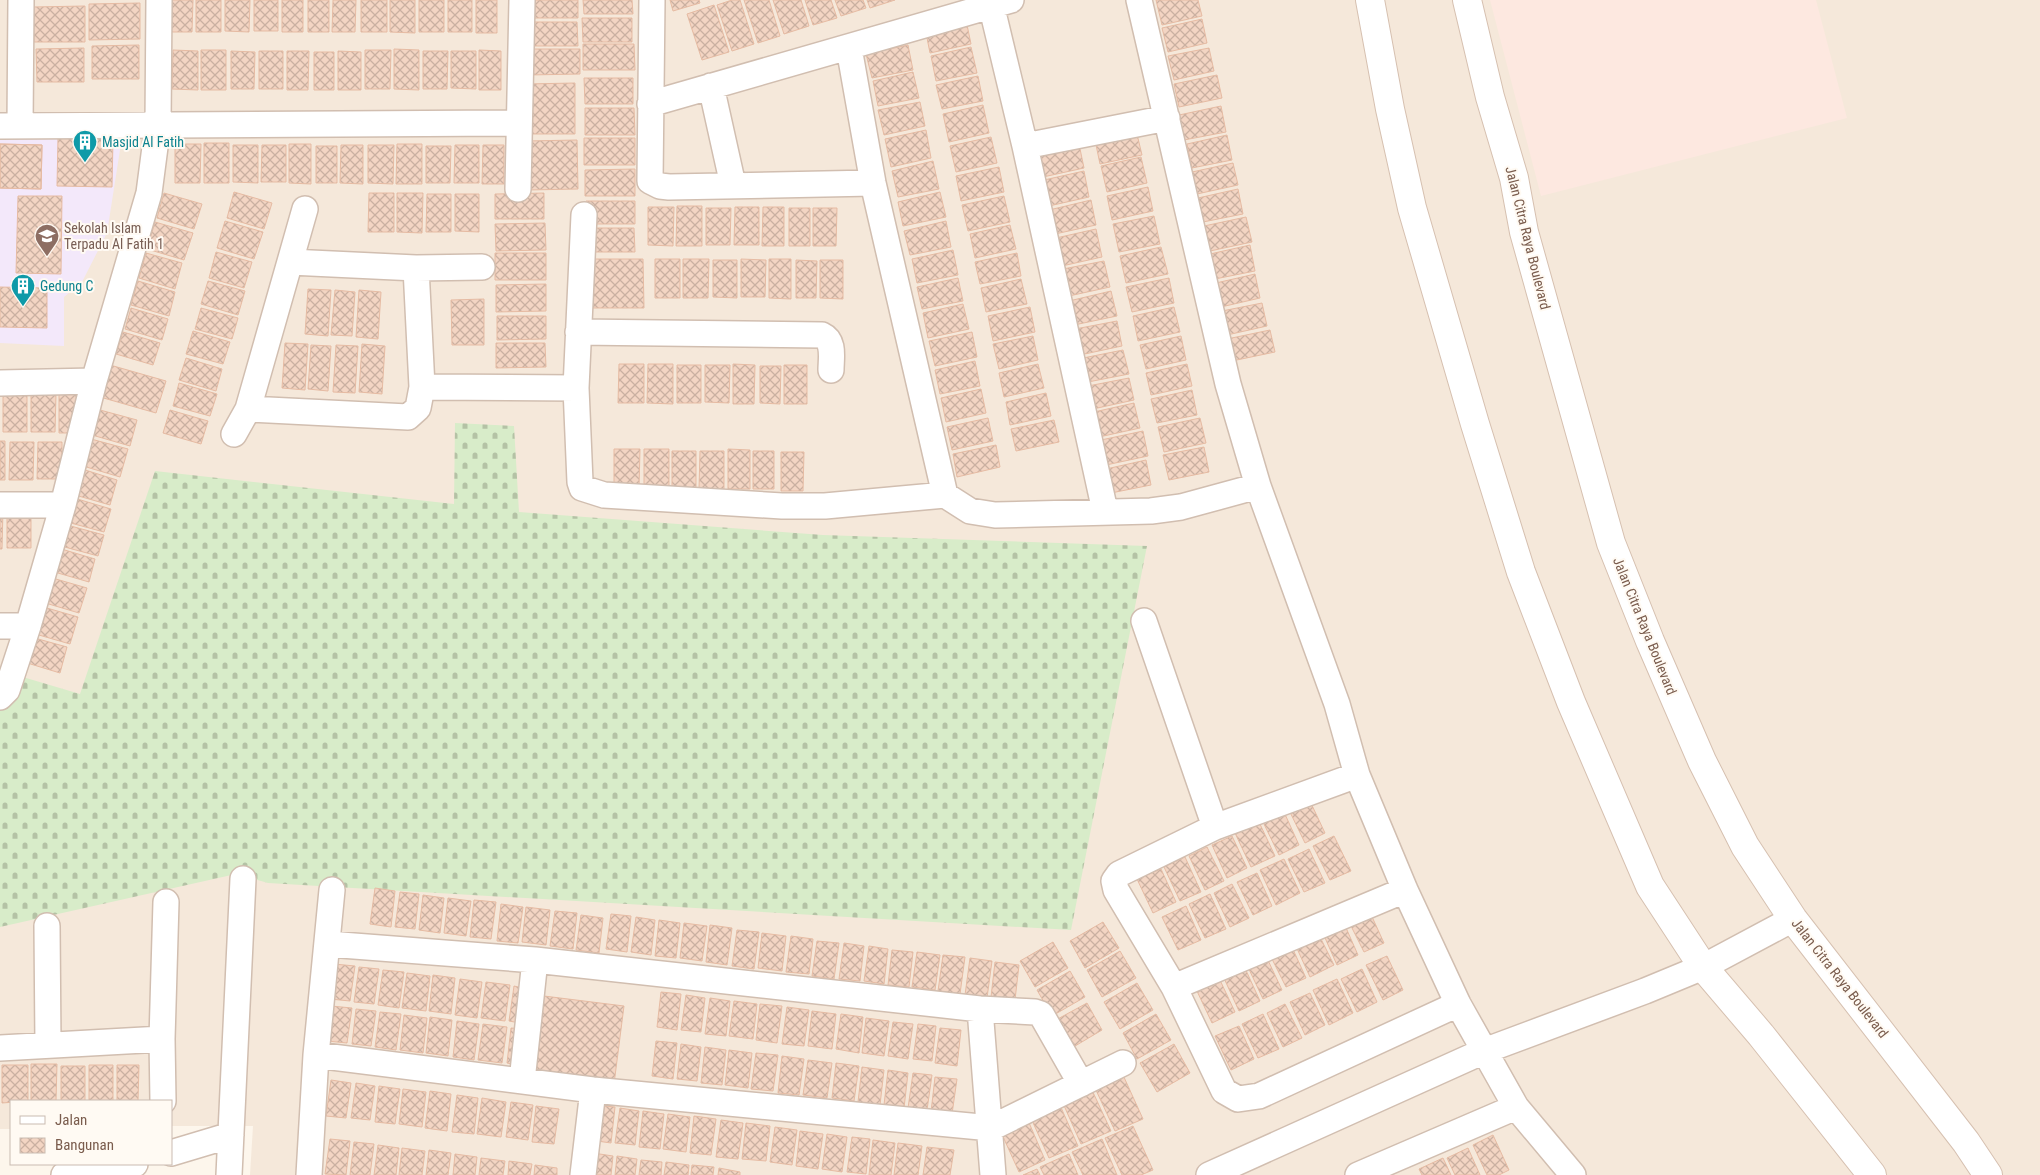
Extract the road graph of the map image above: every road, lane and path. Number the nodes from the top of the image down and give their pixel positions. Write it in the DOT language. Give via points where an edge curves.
graph roads {
  1 [pos="21,0"];
  2 [pos="158,0"];
  3 [pos="522,0"];
  4 [pos="652,0"];
  5 [pos="1139,0"];
  6 [pos="1370,0"];
  7 [pos="1468,0"];
  8 [pos="998,2"];
  9 [pos="849,48"];
  10 [pos="711,86"];
  11 [pos="650,104"];
  12 [pos="1167,118"];
  13 [pos="518,123"];
  14 [pos="158,124"];
  15 [pos="10,126"];
  16 [pos="1025,146"];
  17 [pos="873,183"];
  18 [pos="733,186"];
  19 [pos="518,189"];
  20 [pos="305,209"];
  21 [pos="584,215"];
  22 [pos="290,262"];
  23 [pos="482,267"];
  24 [pos="416,268"];
  25 [pos="578,332"];
  26 [pos="831,370"];
  27 [pos="94,381"];
  28 [pos="0,383"];
  29 [pos="422,387"];
  30 [pos="576,388"];
  31 [pos="248,410"];
  32 [pos="234,434"];
  33 [pos="1258,486"];
  34 [pos="945,495"];
  35 [pos="0,505"];
  36 [pos="63,505"];
  37 [pos="1105,510"];
  38 [pos="1144,621"];
  39 [pos="0,626"];
  40 [pos="28,626"];
  41 [pos="0,697"];
  42 [pos="1357,775"];
  43 [pos="1215,827"];
  44 [pos="243,879"];
  45 [pos="332,890"];
  46 [pos="1405,890"];
  47 [pos="166,902"];
  48 [pos="1793,919"];
  49 [pos="47,926"];
  50 [pos="328,944"];
  51 [pos="536,960"];
  52 [pos="1703,967"];
  53 [pos="1174,987"];
  54 [pos="1458,1004"];
  55 [pos="980,1009"];
  56 [pos="162,1039"];
  57 [pos="48,1045"];
  58 [pos="0,1048"];
  59 [pos="1484,1051"];
  60 [pos="316,1055"];
  61 [pos="1122,1063"];
  62 [pos="522,1081"];
  63 [pos="1081,1084"];
  64 [pos="593,1090"];
  65 [pos="163,1100"];
  66 [pos="1516,1107"];
  67 [pos="991,1128"];
  68 [pos="231,1135"];
  69 [pos="172,1153"];
  70 [pos="129,1165"];
  71 [pos="64,1175"];
  72 [pos="229,1175"];
  73 [pos="309,1175"];
  74 [pos="583,1175"];
  75 [pos="993,1175"];
  76 [pos="1209,1175"];
  77 [pos="1358,1175"];
  78 [pos="1573,1175"];
  79 [pos="1872,1175"];
  80 [pos="1988,1175"];
  1 -- 15 [label="street"];
  2 -- 14 [label="street"];
  3 -- 13 [label="street"];
  4 -- 11 [label="street"];
  5 -- 12 [label="street"];
  6 -- 52 [label="main road" via="1412,208 1521,572 1571,702 1650,886"];
  7 -- 48 [label="main road, Jalan Citra Raya Boulevard" via="1490,97 1514,178 1524,232 1611,543 1702,761 1746,846"];
  8 -- 9 [label="street"];
  8 -- 16 [label="street"];
  9 -- 10 [label="street"];
  9 -- 17 [label="street"];
  10 -- 11 [label="street"];
  10 -- 18 [label="street"];
  11 -- 18 [label="street" via="650,181 660,186"];
  12 -- 16 [label="street"];
  12 -- 33 [label="street" via="1228,384"];
  13 -- 14 [label="street"];
  13 -- 19 [label="street"];
  14 -- 15 [label="street"];
  14 -- 27 [label="street" via="149,193"];
  16 -- 37 [label="street"];
  17 -- 18 [label="street"];
  17 -- 34 [label="street"];
  20 -- 22 [label="street"];
  21 -- 25 [label="street"];
  22 -- 24 [label="street"];
  22 -- 31 [label="street"];
  23 -- 24 [label="street"];
  24 -- 29 [label="street"];
  25 -- 26 [label="street" via="822,335 831,345"];
  25 -- 30 [label="street"];
  27 -- 28 [label="street"];
  27 -- 36 [label="street"];
  29 -- 30 [label="street"];
  29 -- 31 [label="street" via="418,408 408,417"];
  30 -- 34 [label="street" via="580,482 582,488 589,491 604,495 782,506 825,506"];
  31 -- 32 [label="street"];
  33 -- 37 [label="street" via="1181,507"];
  33 -- 42 [label="street" via="1338,704"];
  34 -- 37 [label="street" via="962,507 981,514"];
  35 -- 36 [label="street"];
  36 -- 40 [label="street"];
  38 -- 43 [label="street"];
  39 -- 40 [label="street"];
  40 -- 41 [label="street" via="7,690"];
  42 -- 43 [label="street"];
  42 -- 46 [label="street"];
  43 -- 53 [label="street" via="1119,874 1114,881 1116,890"];
  44 -- 68 [label="street"];
  45 -- 50 [label="street"];
  46 -- 53 [label="street"];
  46 -- 54 [label="street"];
  47 -- 56 [label="street"];
  48 -- 52 [label="street"];
  48 -- 80 [label="main road, Jalan Citra Raya Boulevard"];
  49 -- 57 [label="street"];
  50 -- 51 [label="street"];
  50 -- 60 [label="street"];
  51 -- 55 [label="street"];
  51 -- 62 [label="street"];
  52 -- 59 [label="street"];
  52 -- 79 [label="main road"];
  53 -- 54 [label="street" via="1224,1091 1238,1099 1259,1096"];
  54 -- 59 [label="street"];
  55 -- 63 [label="street" via="1041,1014"];
  55 -- 67 [label="street"];
  56 -- 57 [label="street"];
  56 -- 65 [label="street"];
  57 -- 58 [label="street"];
  59 -- 66 [label="street"];
  59 -- 76 [label="street"];
  60 -- 62 [label="street"];
  60 -- 73 [label="street"];
  61 -- 63 [label="street"];
  62 -- 64 [label="street"];
  63 -- 67 [label="street"];
  64 -- 67 [label="street"];
  64 -- 74 [label="street"];
  66 -- 77 [label="street"];
  66 -- 78 [label="street"];
  67 -- 75 [label="street"];
  68 -- 69 [label="street"];
  68 -- 72 [label="street"];
  70 -- 71 [label="street"];
}
